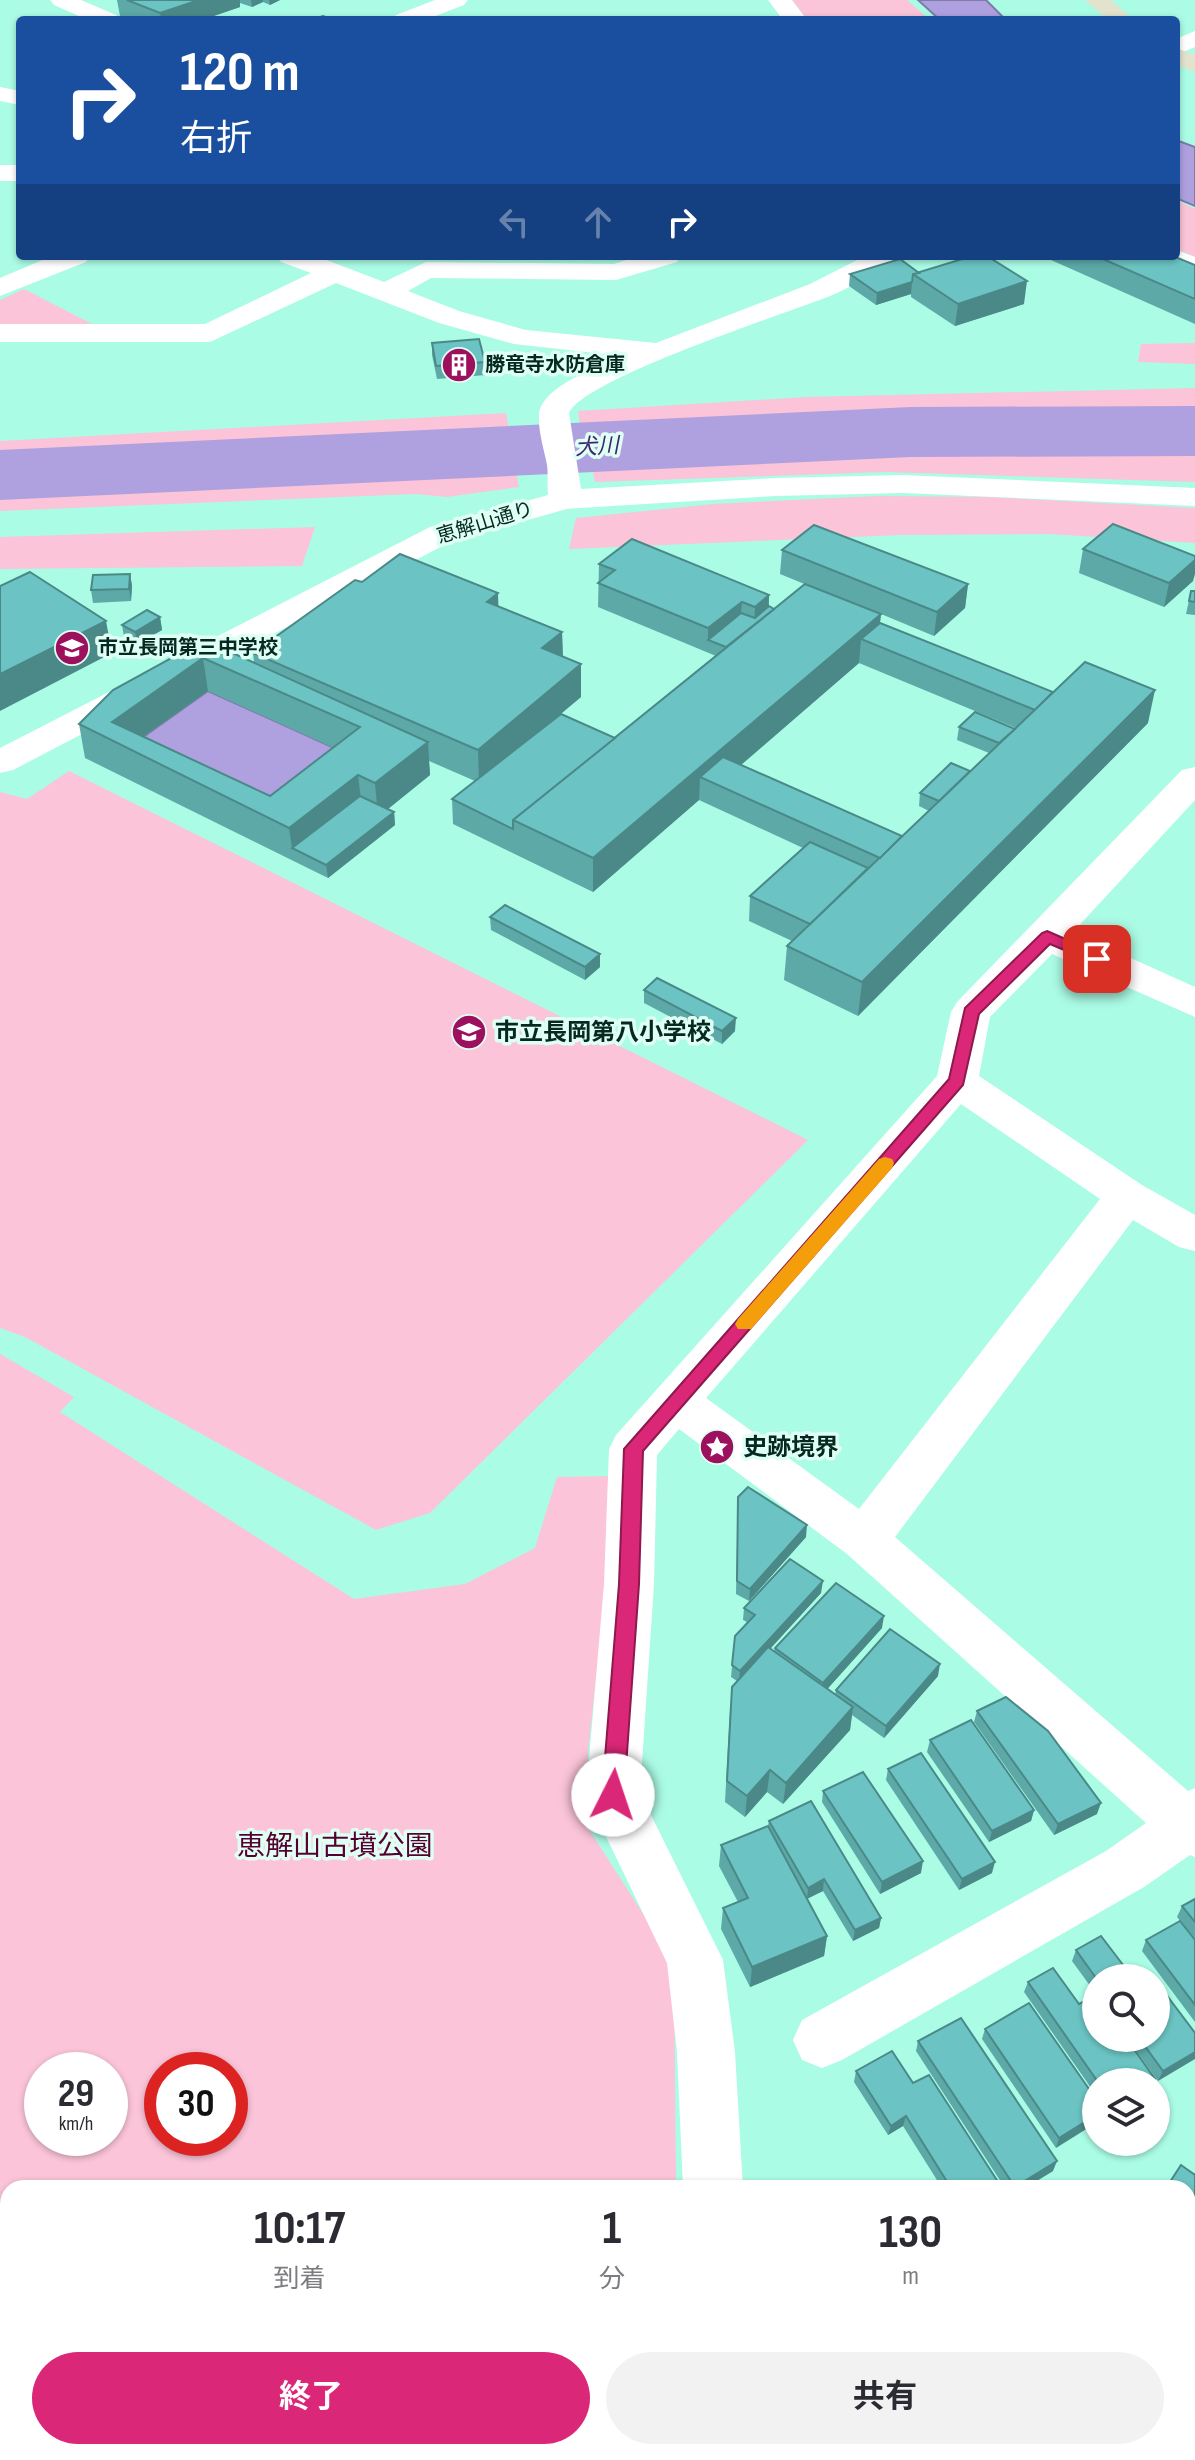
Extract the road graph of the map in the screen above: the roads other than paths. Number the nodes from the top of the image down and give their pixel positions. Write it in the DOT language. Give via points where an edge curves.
graph roads {
  1 [pos="62,0"];
  2 [pos="456,0"];
  3 [pos="1097,0"];
  4 [pos="99,16"];
  5 [pos="414,16"];
  6 [pos="1117,16"];
  7 [pos="66,260"];
  8 [pos="301,260"];
  9 [pos="654,260"];
  10 [pos="877,260"];
  11 [pos="334,273"];
  12 [pos="0,288"];
  13 [pos="386,292"];
  14 [pos="0,333"];
  15 [pos="661,351"];
  16 [pos="565,494"];
  17 [pos="1195,497"];
  18 [pos="0,762"];
  19 [pos="1191,790"];
  20 [pos="1047,936"];
  21 [pos="1195,1003"];
  22 [pos="957,1081"];
  23 [pos="1127,1196"];
  24 [pos="1195,1235"];
  25 [pos="676,1402"];
  26 [pos="864,1540"];
  27 [pos="1193,1823"];
  28 [pos="822,2040"];
  29 [pos="713,2180"];
  1 -- 4 [label="street"];
  2 -- 5 [label="street"];
  3 -- 6 [label="main road"];
  7 -- 12 [label="street"];
  8 -- 11 [label="street"];
  9 -- 13 [label="street" via="616,272 426,270"];
  10 -- 15 [label="street" via="823,289"];
  11 -- 13 [label="street"];
  11 -- 14 [label="street" via="210,333"];
  13 -- 15 [label="street" via="524,338"];
  15 -- 16 [label="street" via="558,402 554,415"];
  16 -- 17 [label="street, 恵解山通り" via="903,484"];
  16 -- 18 [label="street, 恵解山通り" via="441,534"];
  19 -- 20 [label="street"];
  20 -- 21 [label="street"];
  20 -- 22 [label="street" via="971,1012"];
  22 -- 23 [label="street"];
  22 -- 25 [label="street"];
  23 -- 24 [label="street"];
  23 -- 26 [label="street"];
  25 -- 26 [label="street"];
  25 -- 29 [label="street" via="633,1449 613,1795 695,1960"];
  26 -- 27 [label="street"];
  27 -- 28 [label="street" via="1125,1869"];
}
